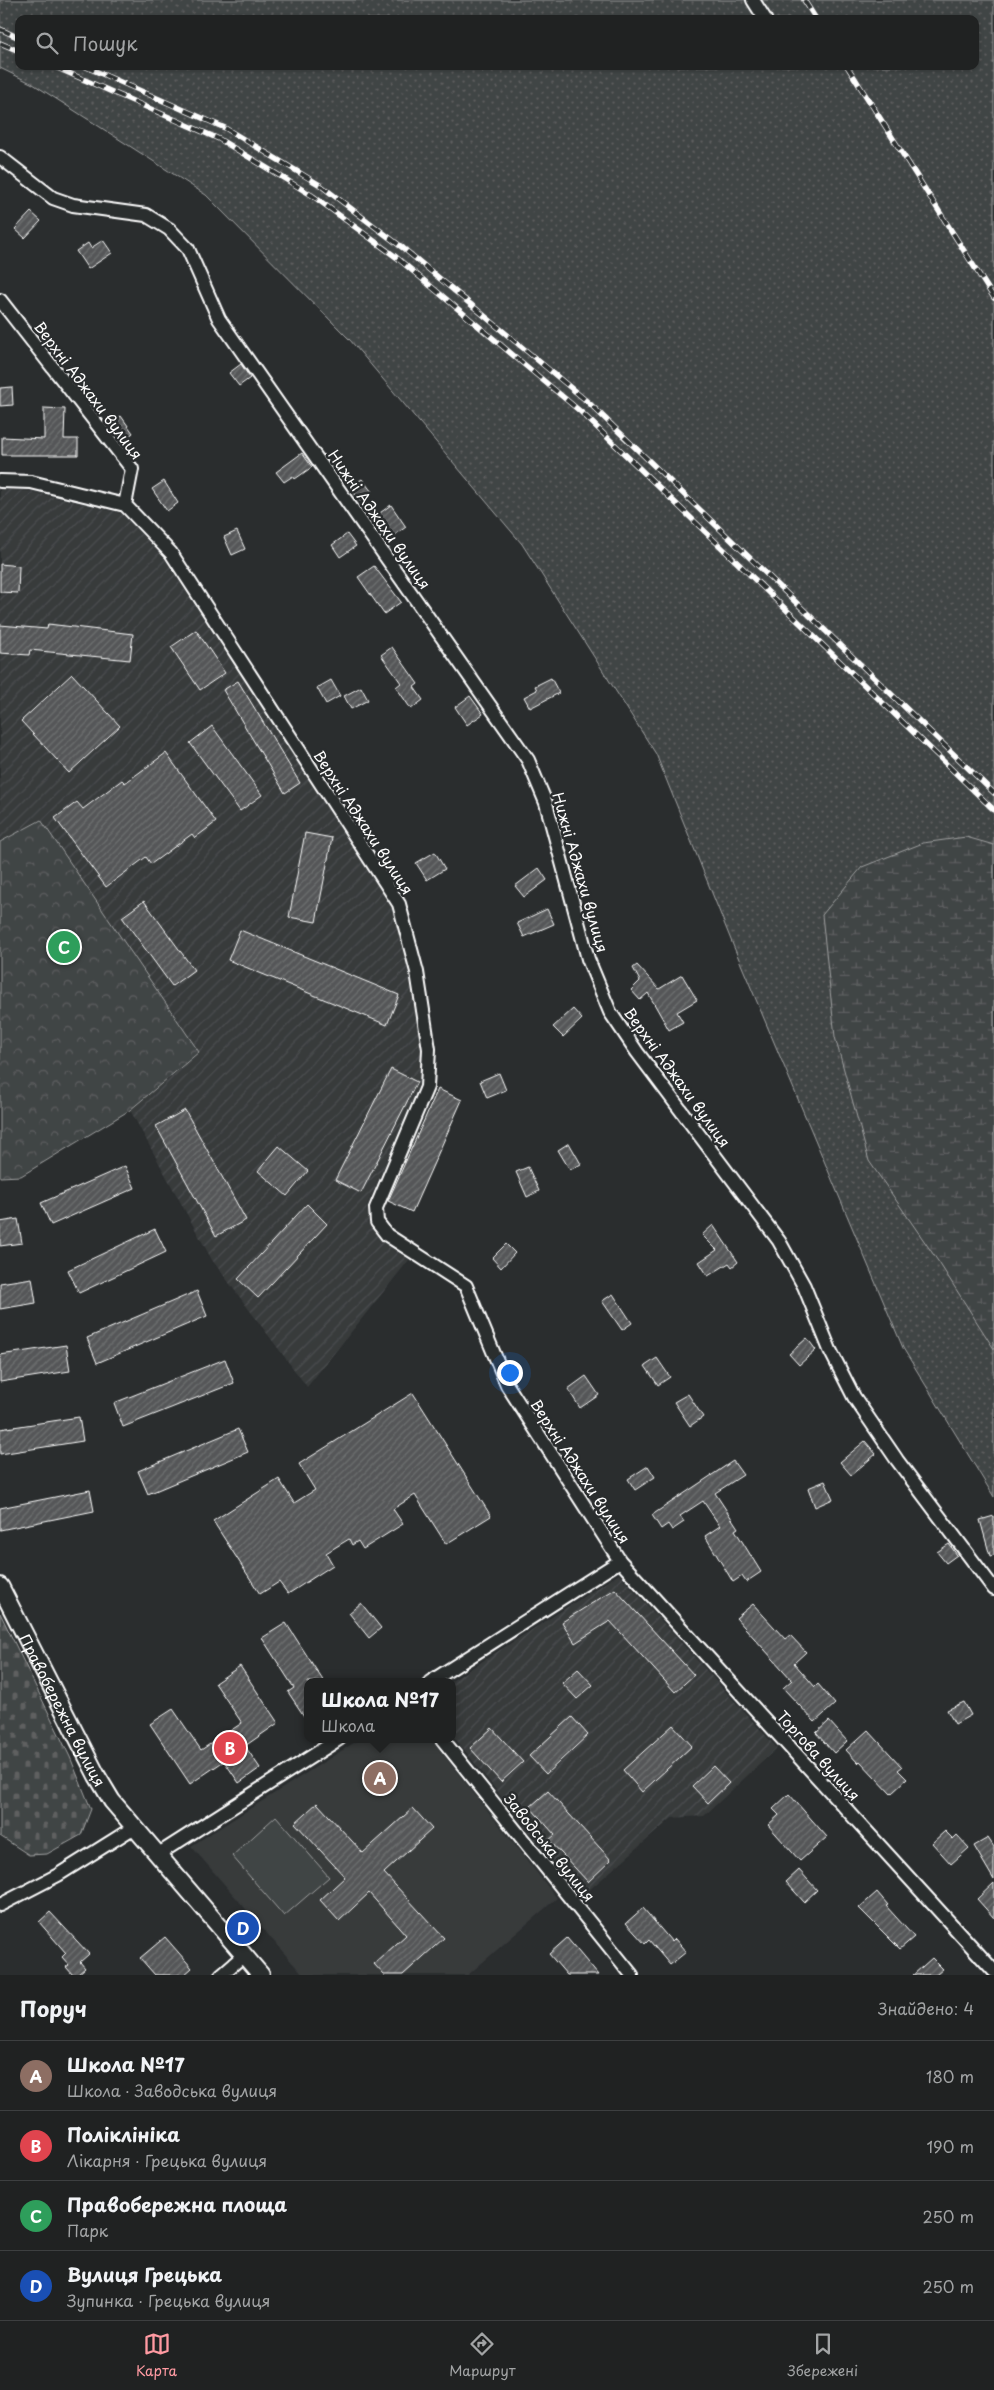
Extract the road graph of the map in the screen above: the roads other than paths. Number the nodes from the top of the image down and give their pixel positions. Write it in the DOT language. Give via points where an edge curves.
graph roads {
  1 [pos="754,0"];
  2 [pos="763,15"];
  3 [pos="0,157"];
  4 [pos="0,300"];
  5 [pos="0,481"];
  6 [pos="126,505"];
  7 [pos="610,1012"];
  8 [pos="620,1561"];
  9 [pos="0,1586"];
  10 [pos="994,1589"];
  11 [pos="436,1678"];
  12 [pos="333,1743"];
  13 [pos="445,1743"];
  14 [pos="133,1828"];
  15 [pos="157,1855"];
  16 [pos="0,1905"];
  17 [pos="244,1955"];
  18 [pos="994,1970"];
  19 [pos="221,1975"];
  20 [pos="261,1975"];
  21 [pos="632,1975"];
  1 -- 2 [label="street"];
  3 -- 7 [label="street, Нижні Аджахи вулиця" via="53,198 73,205 146,216 169,229 188,249 219,319 528,760 546,803 588,959"];
  4 -- 6 [label="street, Верхні Аджахи вулиця" via="132,470"];
  5 -- 6 [label="street" via="31,482"];
  6 -- 8 [label="street, Верхні Аджахи вулиця" via="171,553 399,904 417,972 430,1069 428,1087 376,1208 377,1222 387,1235 466,1286 507,1385"];
  7 -- 10 [label="street, Верхні Аджахи вулиця" via="779,1241 804,1286 830,1350 854,1397"];
  8 -- 11 [label="street"];
  8 -- 18 [label="street, Торгова вулиця"];
  9 -- 14 [label="street, Правобережна вулиця" via="97,1776"];
  12 -- 15 [label="street"];
  13 -- 21 [label="street, Заводська вулиця"];
  14 -- 15 [label="street, Правобережна вулиця"];
  14 -- 16 [label="street" via="58,1875"];
  15 -- 17 [label="street, Правобережна вулиця"];
  17 -- 19 [label="street"];
  17 -- 20 [label="street, Правобережна вулиця"];
}
